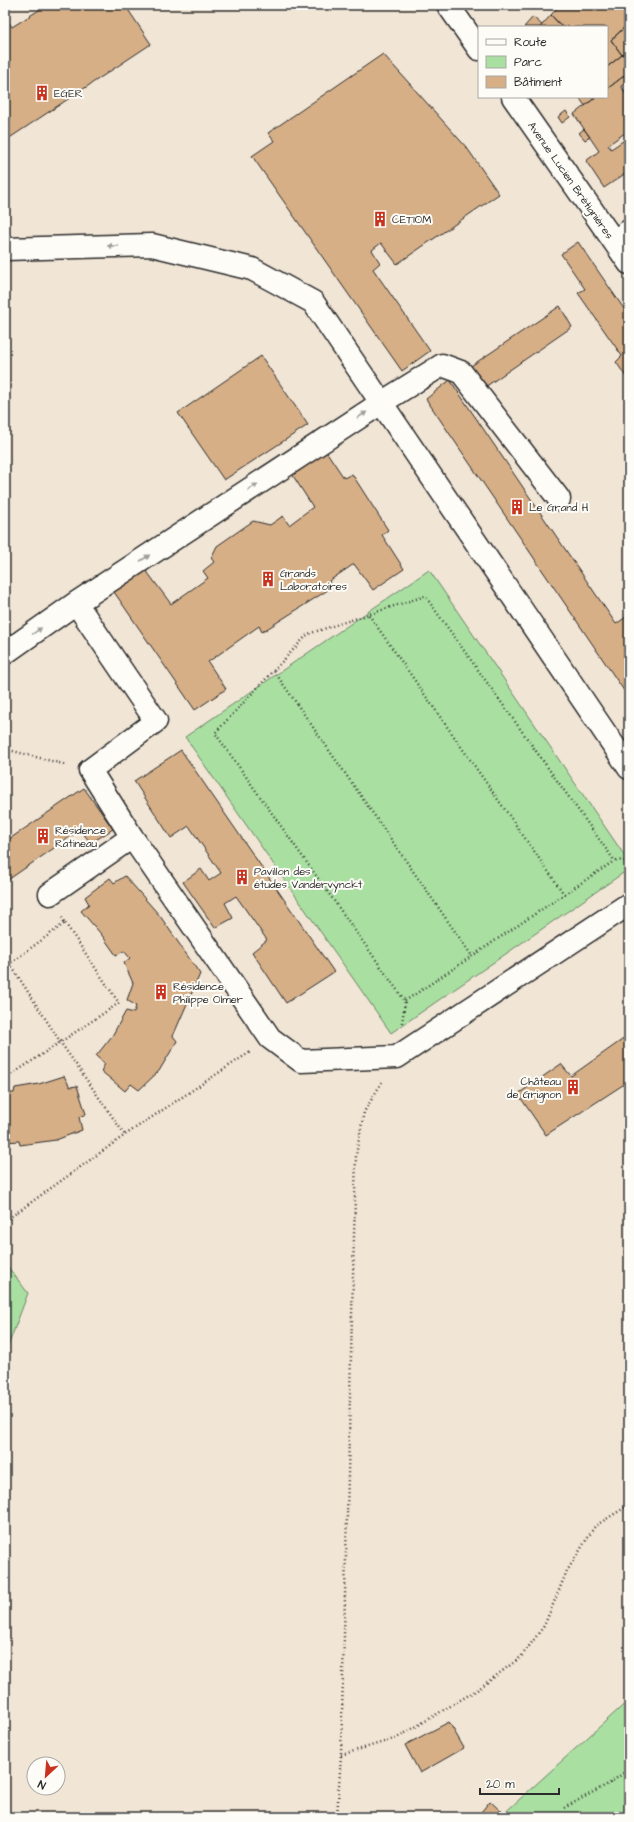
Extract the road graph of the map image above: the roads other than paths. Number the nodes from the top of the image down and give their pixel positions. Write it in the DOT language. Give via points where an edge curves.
graph roads {
  1 [pos="448,5"];
  2 [pos="478,48"];
  3 [pos="514,98"];
  4 [pos="621,236"];
  5 [pos="5,249"];
  6 [pos="629,263"];
  7 [pos="380,403"];
  8 [pos="559,499"];
  9 [pos="76,603"];
  10 [pos="5,653"];
  11 [pos="629,768"];
  12 [pos="132,837"];
  13 [pos="50,894"];
  14 [pos="629,904"];
  1 -- 2 [label="street"];
  3 -- 4 [label="street, Avenue Lucien Brétignières"];
  4 -- 6 [label="street, Avenue Lucien Brétignières"];
  7 -- 5 [label="street, one-way" via="313,302 252,269 152,245"];
  7 -- 8 [label="street" via="442,365 461,372"];
  9 -- 7 [label="street, one-way"];
  7 -- 11 [label="street"];
  10 -- 9 [label="street, one-way"];
  9 -- 12 [label="street" via="156,721 90,770"];
  12 -- 13 [label="street"];
  12 -- 14 [label="street" via="270,1038 301,1061 397,1057"];
}
